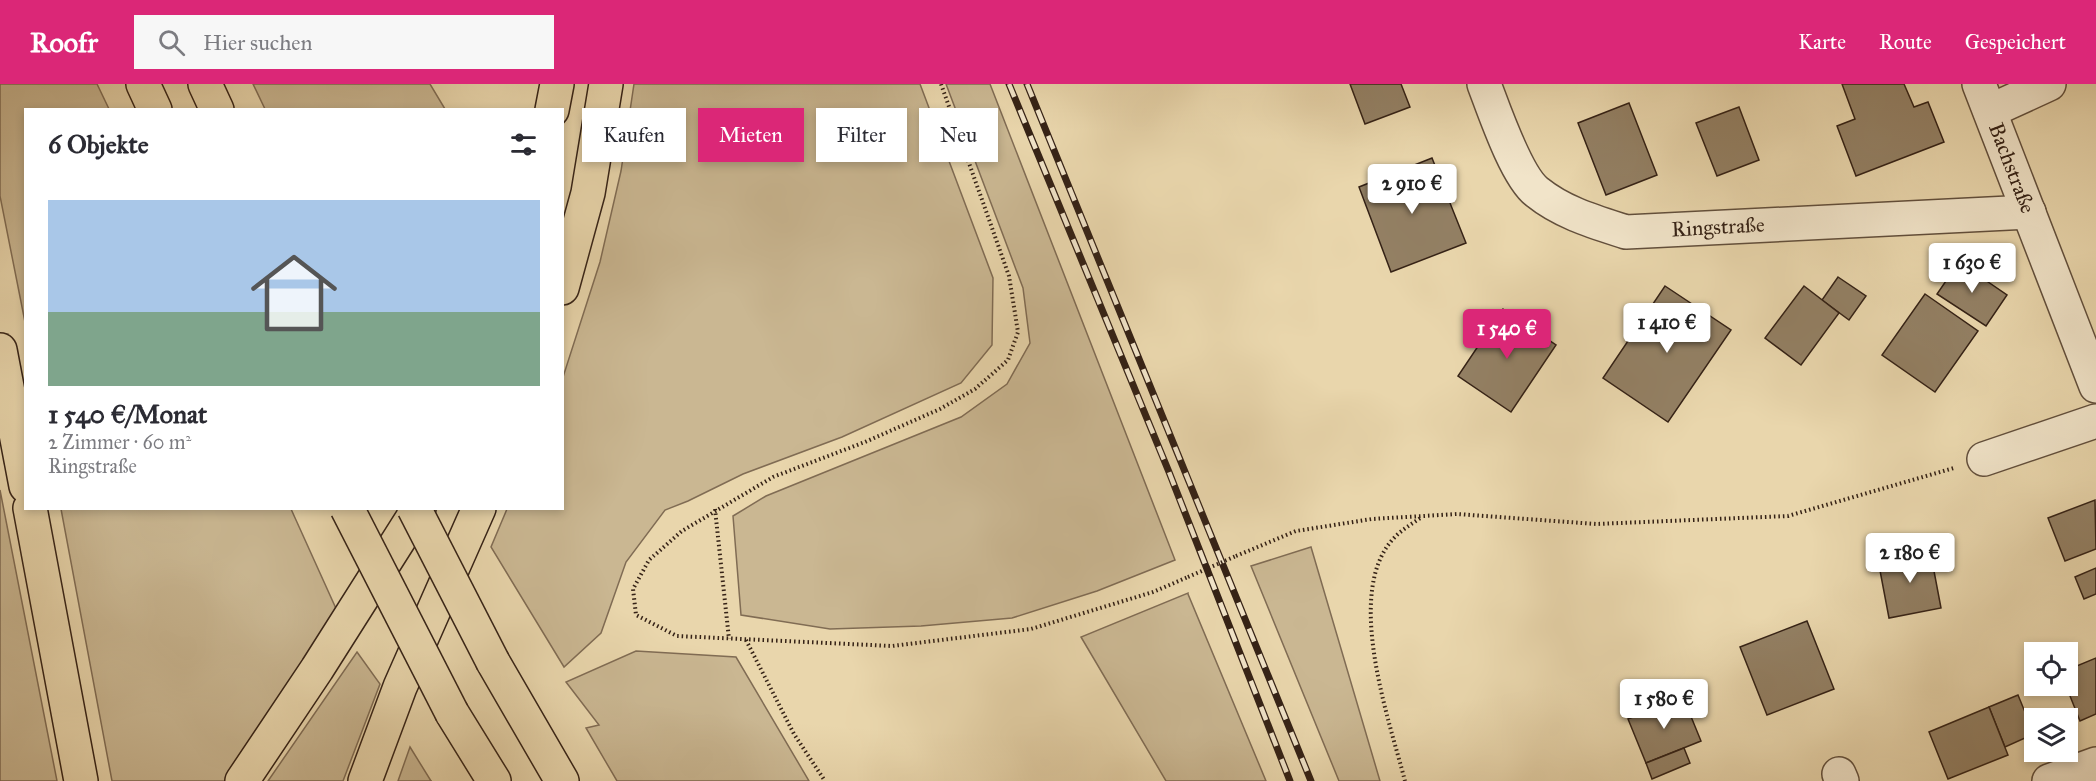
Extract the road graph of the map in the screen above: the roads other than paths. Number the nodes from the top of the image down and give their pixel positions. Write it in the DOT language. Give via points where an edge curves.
graph roads {
  1 [pos="143,84"];
  2 [pos="205,84"];
  3 [pos="557,84"];
  4 [pos="606,84"];
  5 [pos="1484,84"];
  6 [pos="2049,84"];
  7 [pos="1985,98"];
  8 [pos="154,108"];
  9 [pos="216,108"];
  10 [pos="552,108"];
  11 [pos="2029,212"];
  12 [pos="564,281"];
  13 [pos="0,350"];
  14 [pos="2096,386"];
  15 [pos="2096,421"];
  16 [pos="1984,459"];
  17 [pos="24,476"];
  18 [pos="30,510"];
  19 [pos="348,510"];
  20 [pos="415,510"];
  21 [pos="418,510"];
  22 [pos="478,510"];
  23 [pos="2096,764"];
  24 [pos="80,779"];
  25 [pos="242,781"];
  26 [pos="365,781"];
  27 [pos="494,781"];
  28 [pos="562,781"];
  29 [pos="2049,781"];
  1 -- 8 [label="highway"];
  2 -- 9 [label="highway"];
  3 -- 10 [label="highway"];
  4 -- 12 [label="highway" via="588,193"];
  5 -- 11 [label="street, Ringstraße" via="1508,147 1535,191 1578,217 1626,232"];
  6 -- 7 [label="street"];
  7 -- 11 [label="street, Bachstraße"];
  11 -- 14 [label="street, Bachstraße"];
  13 -- 17 [label="highway"];
  15 -- 16 [label="street"];
  18 -- 24 [label="highway"];
  19 -- 27 [label="highway, bridge" via="452,713"];
  20 -- 28 [label="highway, bridge" via="493,662"];
  21 -- 25 [label="highway"];
  22 -- 26 [label="highway" via="400,687"];
  23 -- 29 [label="street"];
}
